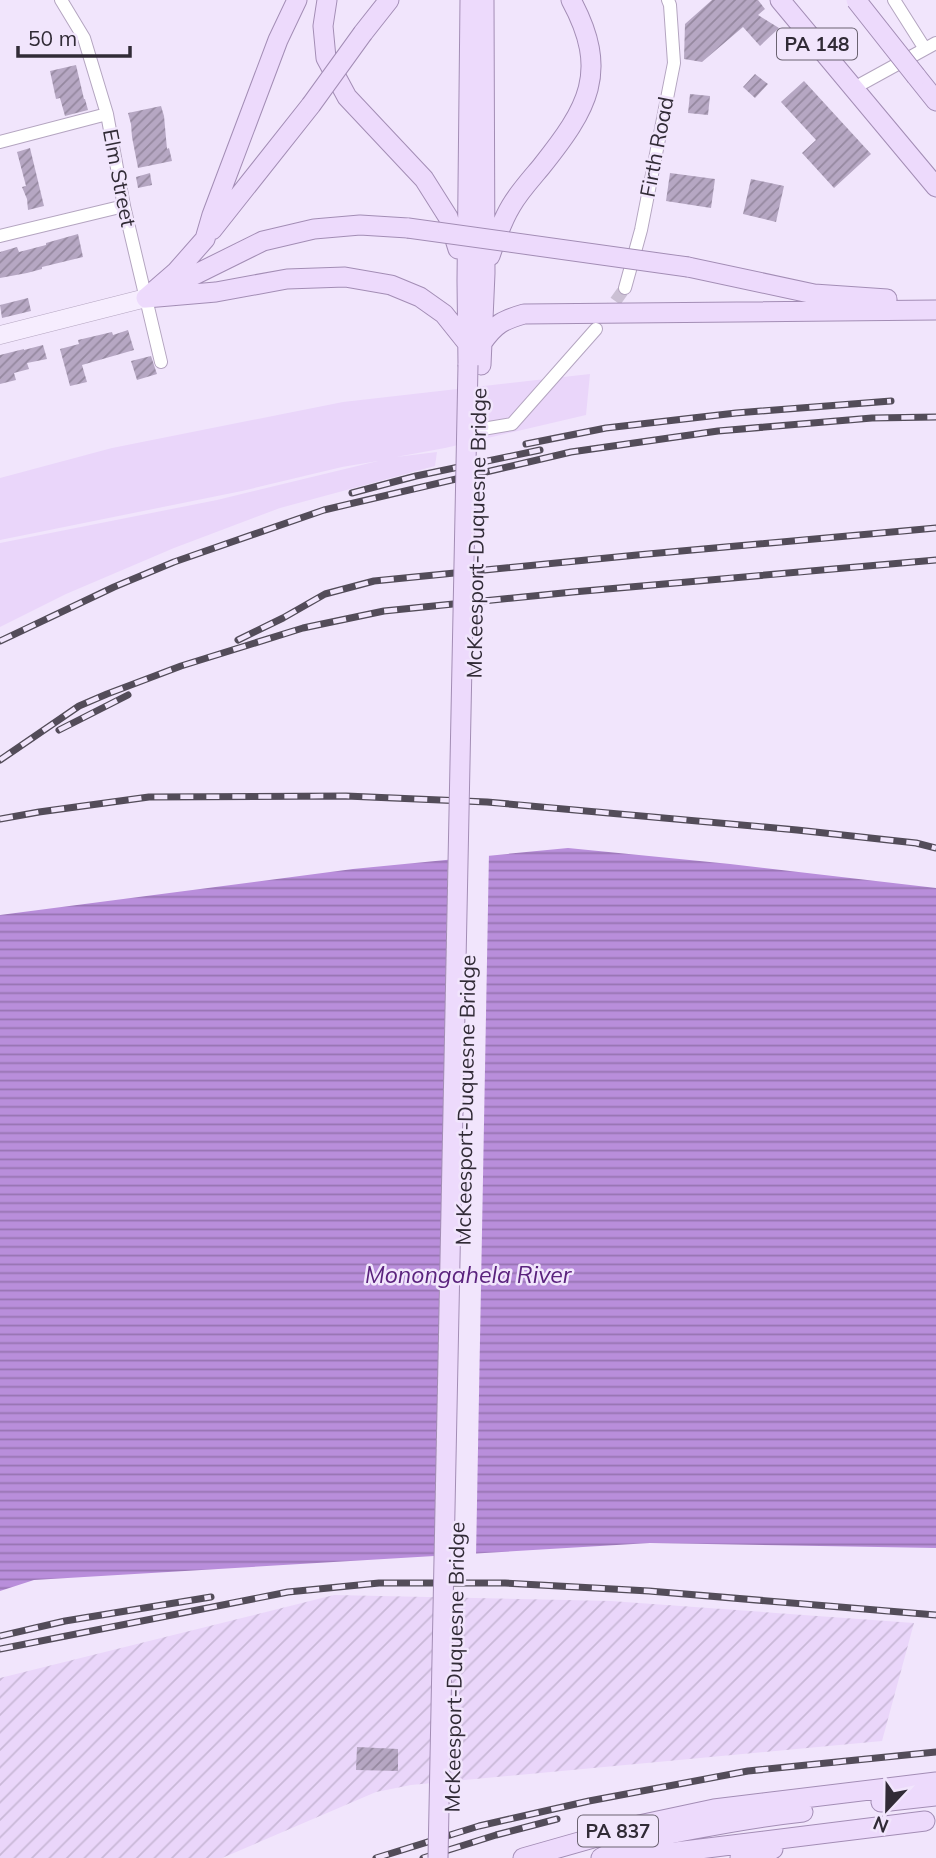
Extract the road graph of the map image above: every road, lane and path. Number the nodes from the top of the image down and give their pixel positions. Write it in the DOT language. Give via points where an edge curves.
graph roads {
  1 [pos="61,0"];
  2 [pos="297,0"];
  3 [pos="327,0"];
  4 [pos="388,0"];
  5 [pos="470,0"];
  6 [pos="484,0"];
  7 [pos="571,0"];
  8 [pos="780,0"];
  9 [pos="856,0"];
  10 [pos="894,0"];
  11 [pos="669,2"];
  12 [pos="930,46"];
  13 [pos="854,88"];
  14 [pos="936,101"];
  15 [pos="107,114"];
  16 [pos="0,142"];
  17 [pos="936,187"];
  18 [pos="124,206"];
  19 [pos="0,236"];
  20 [pos="205,239"];
  21 [pos="476,277"];
  22 [pos="625,288"];
  23 [pos="146,298"];
  24 [pos="936,302"];
  25 [pos="936,310"];
  26 [pos="596,328"];
  27 [pos="0,335"];
  28 [pos="475,343"];
  29 [pos="161,362"];
  30 [pos="474,365"];
  31 [pos="471,431"];
  32 [pos="936,1782"];
  33 [pos="936,1796"];
  34 [pos="931,1820"];
  35 [pos="438,1858"];
  36 [pos="451,1858"];
  37 [pos="523,1858"];
  38 [pos="601,1858"];
  39 [pos="627,1858"];
  40 [pos="740,1858"];
  1 -- 15 [label="street, Elm Street" via="84,38"];
  2 -- 20 [label="main road"];
  3 -- 21 [label="main road" via="323,26 326,58 347,97 424,179"];
  4 -- 20 [label="main road, bridge"];
  5 -- 21 [label="main road"];
  6 -- 21 [label="main road"];
  7 -- 21 [label="main road" via="590,47 590,88 565,138 512,204"];
  8 -- 13 [label="main road, PA 148"];
  9 -- 14 [label="main road, bridge"];
  10 -- 12 [label="street"];
  11 -- 22 [label="street, Firth Road" via="674,63"];
  12 -- 13 [label="street"];
  13 -- 17 [label="main road, PA 148"];
  15 -- 16 [label="street"];
  15 -- 18 [label="street, Elm Street"];
  18 -- 19 [label="street"];
  18 -- 23 [label="street, Elm Street"];
  20 -- 23 [label="main road"];
  21 -- 28 [label="main road, McKeesport-Duquesne Bridge"];
  23 -- 24 [label="main road, bridge" via="263,241 314,229 360,225 688,267 814,294"];
  23 -- 27 [label="main road"];
  23 -- 28 [label="main road" via="287,279 345,277 391,285 420,297"];
  23 -- 29 [label="street, Elm Street"];
  25 -- 28 [label="main road" via="524,314 505,319"];
  26 -- 31 [label="street" via="512,424"];
  28 -- 30 [label="main road, McKeesport-Duquesne Bridge"];
  30 -- 35 [label="main road, McKeesport-Duquesne Bridge, bridge"];
  30 -- 36 [label="main road, McKeesport-Duquesne Bridge"];
  32 -- 37 [label="main road, PA 837" via="714,1809"];
  33 -- 38 [label="main road" via="748,1818 621,1847"];
  34 -- 39 [label="main road"];
  34 -- 40 [label="main road"];
}
